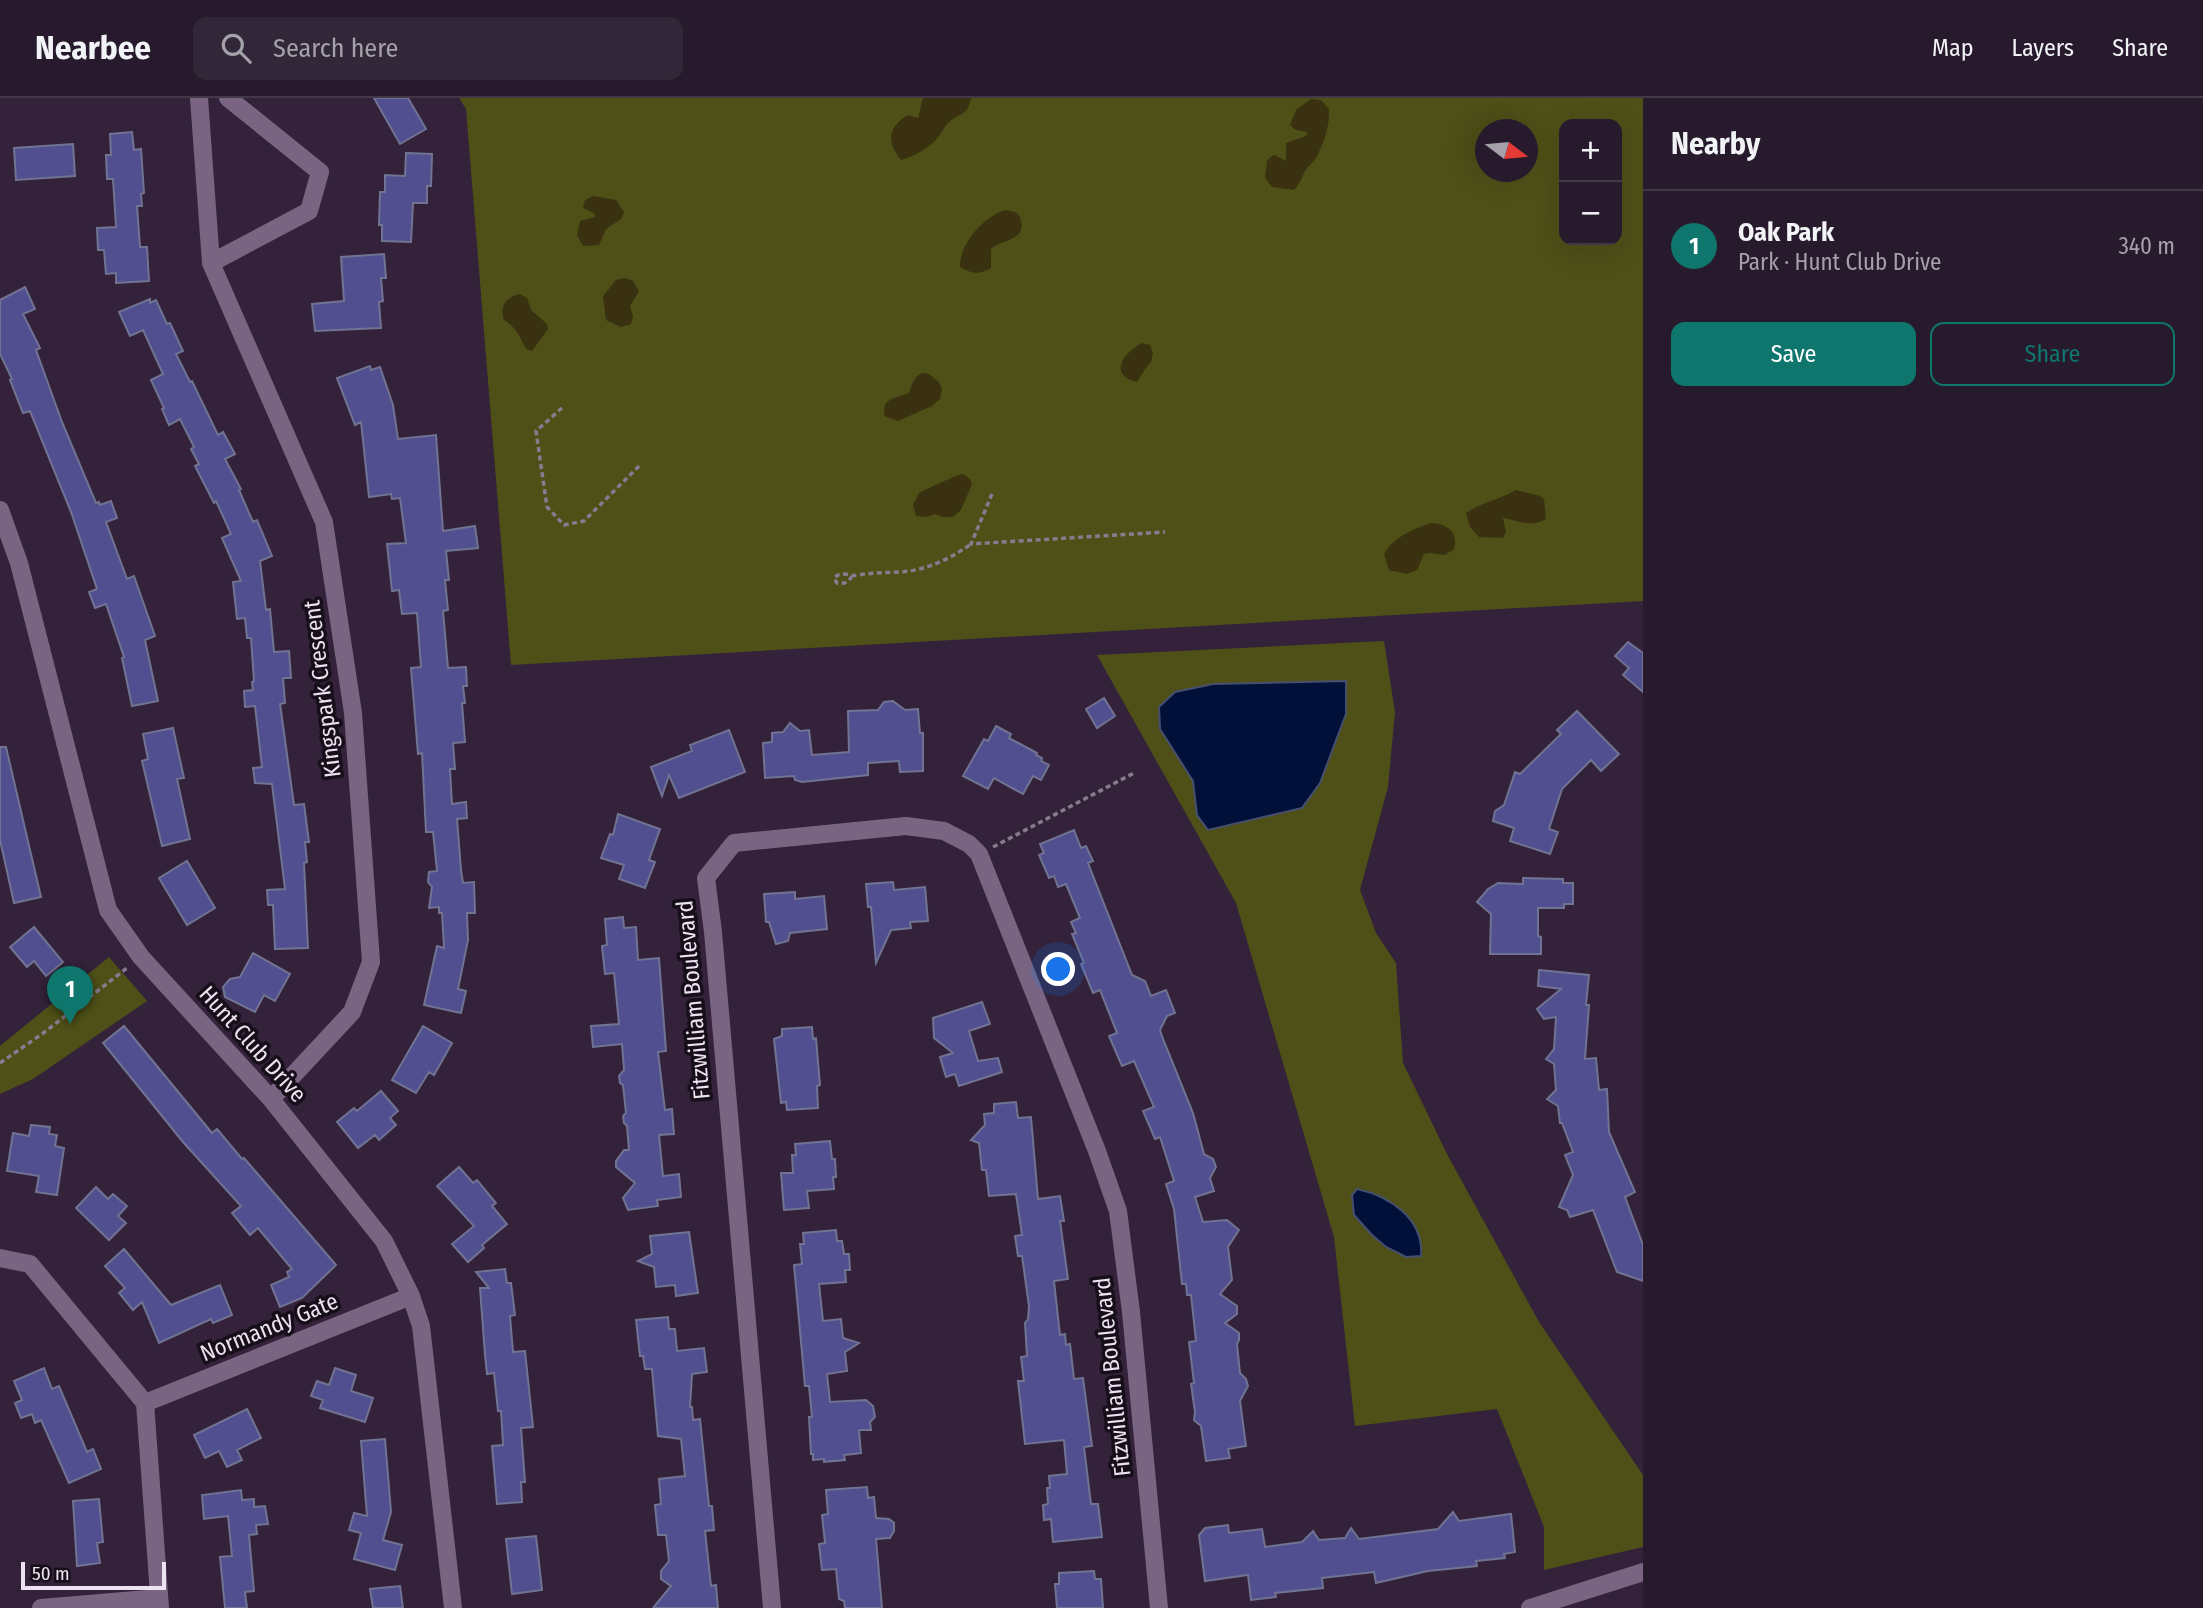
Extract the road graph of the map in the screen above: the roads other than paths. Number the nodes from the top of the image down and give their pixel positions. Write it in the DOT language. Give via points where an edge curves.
graph roads {
  1 [pos="199,98"];
  2 [pos="228,98"];
  3 [pos="211,262"];
  4 [pos="0,510"];
  5 [pos="271,1099"];
  6 [pos="0,1258"];
  7 [pos="411,1296"];
  8 [pos="145,1403"];
  9 [pos="1643,1572"];
  10 [pos="160,1603"];
  11 [pos="41,1608"];
  12 [pos="453,1608"];
  13 [pos="772,1608"];
  14 [pos="1159,1608"];
  15 [pos="1530,1608"];
  1 -- 3 [label="street, Kingspark Crescent"];
  2 -- 3 [label="street" via="320,172 309,211"];
  3 -- 5 [label="street, Kingspark Crescent" via="324,522 354,713 371,962 352,1012"];
  4 -- 5 [label="street, Hunt Club Drive" via="19,563 108,910 141,957"];
  5 -- 7 [label="street, Hunt Club Drive" via="384,1241"];
  6 -- 8 [label="street" via="30,1264"];
  7 -- 8 [label="street, Normandy Gate"];
  7 -- 12 [label="street, Hunt Club Drive" via="421,1326"];
  8 -- 10 [label="street"];
  9 -- 15 [label="street"];
  10 -- 11 [label="street"];
  13 -- 14 [label="street, Fitzwilliam Boulevard" via="706,878 734,843 906,826 944,831 979,854 1118,1211"];
}
